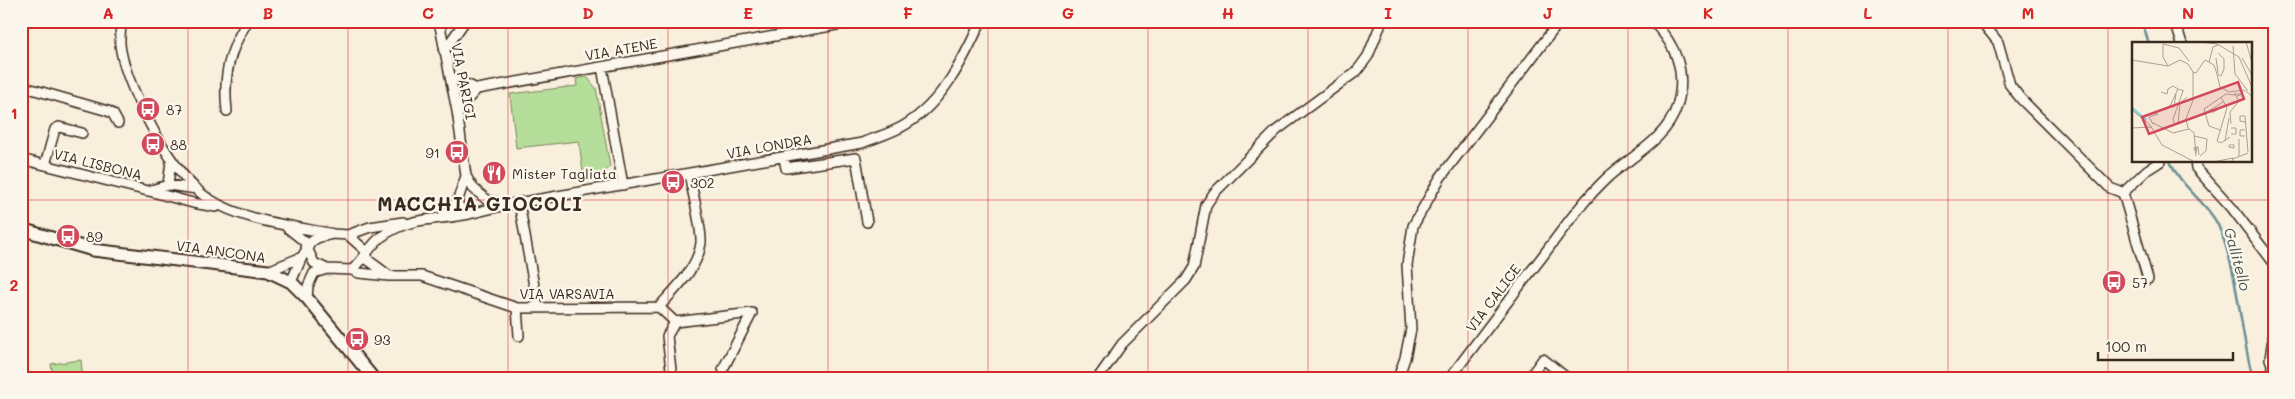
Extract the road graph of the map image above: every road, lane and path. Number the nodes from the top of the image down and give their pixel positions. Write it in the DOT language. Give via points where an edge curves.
graph roads {
  1 [pos="122,21"];
  2 [pos="248,21"];
  3 [pos="439,21"];
  4 [pos="465,21"];
  5 [pos="859,21"];
  6 [pos="981,21"];
  7 [pos="1382,21"];
  8 [pos="1560,21"];
  9 [pos="1652,21"];
  10 [pos="1981,21"];
  11 [pos="2175,21"];
  12 [pos="2181,42"];
  13 [pos="444,51"];
  14 [pos="602,67"];
  15 [pos="451,77"];
  16 [pos="21,86"];
  17 [pos="477,89"];
  18 [pos="227,111"];
  19 [pos="457,111"];
  20 [pos="118,123"];
  21 [pos="82,134"];
  22 [pos="784,158"];
  23 [pos="21,159"];
  24 [pos="171,161"];
  25 [pos="2159,162"];
  26 [pos="2194,162"];
  27 [pos="45,165"];
  28 [pos="689,174"];
  29 [pos="466,176"];
  30 [pos="624,185"];
  31 [pos="168,186"];
  32 [pos="197,189"];
  33 [pos="148,191"];
  34 [pos="462,193"];
  35 [pos="2123,193"];
  36 [pos="481,195"];
  37 [pos="457,202"];
  38 [pos="519,203"];
  39 [pos="506,205"];
  40 [pos="225,208"];
  41 [pos="468,214"];
  42 [pos="441,218"];
  43 [pos="413,221"];
  44 [pos="867,222"];
  45 [pos="284,225"];
  46 [pos="21,229"];
  47 [pos="333,234"];
  48 [pos="348,235"];
  49 [pos="366,251"];
  50 [pos="304,253"];
  51 [pos="2274,263"];
  52 [pos="327,269"];
  53 [pos="352,270"];
  54 [pos="268,271"];
  55 [pos="314,273"];
  56 [pos="389,276"];
  57 [pos="2148,279"];
  58 [pos="291,282"];
  59 [pos="307,298"];
  60 [pos="660,307"];
  61 [pos="517,308"];
  62 [pos="538,308"];
  63 [pos="675,322"];
  64 [pos="2274,330"];
  65 [pos="519,336"];
  66 [pos="723,369"];
  67 [pos="2274,369"];
  68 [pos="374,378"];
  69 [pos="672,378"];
  70 [pos="1098,378"];
  71 [pos="1398,378"];
  72 [pos="1450,378"];
  73 [pos="1529,378"];
  74 [pos="1567,378"];
  1 -- 24 [label="street" via="120,50 129,82"];
  2 -- 18 [label="street" via="227,68"];
  3 -- 13 [label="street, VIA PARIGI"];
  4 -- 13 [label="street"];
  5 -- 14 [label="street, VIA ATENE"];
  6 -- 22 [label="street, VIA LONDRA" via="945,87 905,125 862,143"];
  7 -- 70 [label="street" via="1368,56 1357,71 1277,130 1214,193 1206,205 1194,267 1186,280 1122,344"];
  8 -- 71 [label="street" via="1440,178 1413,226 1407,265 1411,329"];
  9 -- 72 [label="street, VIA CALICE" via="1668,38 1679,61 1682,78 1676,108 1659,135 1596,189"];
  10 -- 35 [label="street" via="1998,42 2010,85 2021,99 2110,188"];
  11 -- 12 [label="street"];
  13 -- 15 [label="street, VIA PARIGI"];
  14 -- 17 [label="street, VIA ATENE"];
  14 -- 30 [label="street"];
  15 -- 17 [label="street"];
  15 -- 19 [label="street, VIA PARIGI"];
  16 -- 20 [label="street" via="108,111"];
  17 -- 19 [label="street"];
  19 -- 29 [label="street, VIA PARIGI"];
  21 -- 27 [label="street" via="58,127"];
  22 -- 28 [label="street, VIA LONDRA"];
  22 -- 44 [label="street" via="786,168 856,158"];
  23 -- 27 [label="street, VIA LISBONA"];
  24 -- 31 [label="street"];
  24 -- 32 [label="street"];
  25 -- 35 [label="street"];
  26 -- 51 [label="street"];
  27 -- 33 [label="street, VIA LISBONA"];
  28 -- 30 [label="street, VIA LONDRA"];
  28 -- 60 [label="street" via="701,242 695,261"];
  29 -- 34 [label="street"];
  29 -- 36 [label="street"];
  30 -- 38 [label="street, VIA LONDRA"];
  31 -- 32 [label="street, VIA LISBONA"];
  31 -- 33 [label="street, VIA LISBONA"];
  32 -- 40 [label="street" via="207,199"];
  33 -- 40 [label="street"];
  34 -- 36 [label="street"];
  34 -- 37 [label="street"];
  35 -- 57 [label="street"];
  36 -- 39 [label="street"];
  37 -- 41 [label="street"];
  37 -- 42 [label="street"];
  38 -- 39 [label="street, VIA LONDRA"];
  38 -- 62 [label="street"];
  39 -- 41 [label="street, VIA LONDRA"];
  40 -- 45 [label="street"];
  41 -- 42 [label="street"];
  42 -- 43 [label="street"];
  43 -- 48 [label="street" via="370,227"];
  43 -- 49 [label="street" via="390,232"];
  45 -- 47 [label="street"];
  45 -- 50 [label="street" via="304,241"];
  46 -- 54 [label="street, VIA ANCONA" via="93,250"];
  47 -- 48 [label="street"];
  47 -- 50 [label="street" via="317,238"];
  48 -- 49 [label="street"];
  49 -- 53 [label="street" via="360,264"];
  49 -- 56 [label="street" via="368,260"];
  50 -- 52 [label="street"];
  50 -- 54 [label="street"];
  50 -- 58 [label="street"];
  52 -- 53 [label="street"];
  52 -- 55 [label="street"];
  53 -- 56 [label="street"];
  54 -- 58 [label="street, VIA ANCONA"];
  55 -- 58 [label="street"];
  55 -- 59 [label="street"];
  56 -- 61 [label="street, VIA VARSAVIA" via="422,276"];
  58 -- 59 [label="street, VIA ANCONA"];
  59 -- 68 [label="street, VIA ANCONA"];
  60 -- 62 [label="street, VIA VARSAVIA"];
  60 -- 63 [label="street"];
  61 -- 62 [label="street, VIA VARSAVIA"];
  61 -- 65 [label="street"];
  63 -- 66 [label="street" via="752,313"];
  63 -- 69 [label="street" via="667,336"];
  64 -- 67 [label="street" via="2270,359"];
  73 -- 74 [label="street" via="1543,359"];
}
